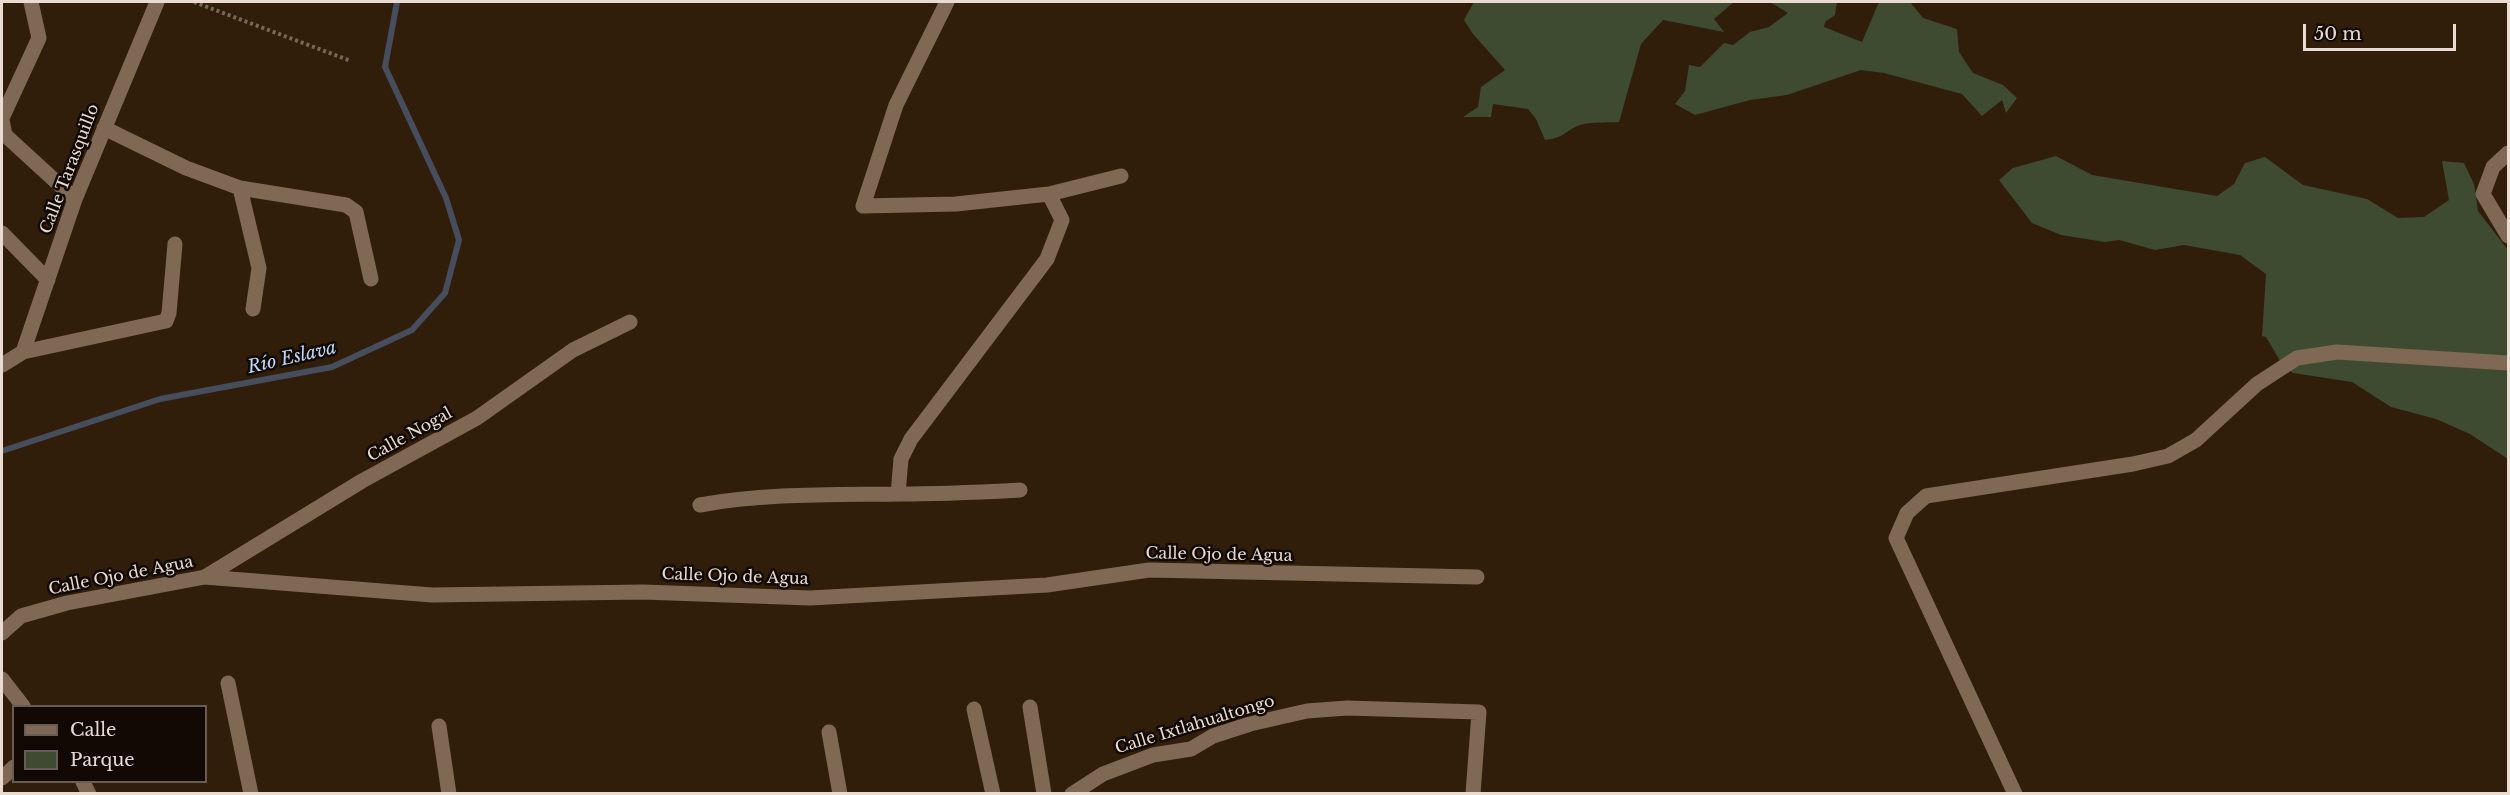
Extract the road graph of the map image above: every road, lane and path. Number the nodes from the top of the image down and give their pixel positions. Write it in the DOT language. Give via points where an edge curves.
graph roads {
  1 [pos="31,2"];
  2 [pos="157,2"];
  3 [pos="194,2"];
  4 [pos="947,2"];
  5 [pos="351,61"];
  6 [pos="2,119"];
  7 [pos="104,128"];
  8 [pos="2508,153"];
  9 [pos="1121,176"];
  10 [pos="240,188"];
  11 [pos="1049,194"];
  12 [pos="75,199"];
  13 [pos="2,233"];
  14 [pos="2508,236"];
  15 [pos="175,244"];
  16 [pos="48,279"];
  17 [pos="371,279"];
  18 [pos="253,309"];
  19 [pos="630,322"];
  20 [pos="23,351"];
  21 [pos="2508,363"];
  22 [pos="2,365"];
  23 [pos="1020,490"];
  24 [pos="898,494"];
  25 [pos="700,505"];
  26 [pos="1477,577"];
  27 [pos="205,578"];
  28 [pos="2,633"];
  29 [pos="2,680"];
  30 [pos="228,683"];
  31 [pos="22,705"];
  32 [pos="1030,707"];
  33 [pos="974,709"];
  34 [pos="439,726"];
  35 [pos="828,732"];
  36 [pos="251,794"];
  37 [pos="449,794"];
  38 [pos="840,794"];
  39 [pos="993,794"];
  40 [pos="1044,794"];
  41 [pos="1072,794"];
  42 [pos="1473,794"];
  43 [pos="2015,794"];
  1 -- 6 [label="street" via="39,38"];
  2 -- 7 [label="street, Calle Tarasquillo"];
  3 -- 5 [label="path"];
  4 -- 11 [label="street" via="896,105 863,206 956,204"];
  6 -- 12 [label="street" via="5,135"];
  7 -- 10 [label="street" via="186,168"];
  7 -- 12 [label="street, Calle Tarasquillo"];
  8 -- 14 [label="street" via="2493,167 2483,194"];
  9 -- 11 [label="street"];
  10 -- 17 [label="street" via="346,206 356,212"];
  10 -- 18 [label="street" via="259,268"];
  11 -- 24 [label="street" via="1062,220 1047,259 911,439 901,459"];
  12 -- 16 [label="street, Calle Tarasquillo"];
  13 -- 16 [label="street"];
  15 -- 20 [label="street" via="169,314 165,321"];
  16 -- 20 [label="street, Calle Tarasquillo"];
  19 -- 27 [label="street, Calle Nogal" via="573,350 477,418 362,481"];
  20 -- 22 [label="street"];
  21 -- 43 [label="street" via="2337,352 2297,358 2257,384 2196,440 2168,456 1926,496 1913,507 1896,538"];
  23 -- 24 [label="street"];
  24 -- 25 [label="street" via="739,498"];
  26 -- 27 [label="street, Calle Ojo de Agua" via="1149,570 1047,585 810,598 643,592 432,595"];
  27 -- 28 [label="street, Calle Ojo de Agua" via="67,603 21,616"];
  29 -- 31 [label="street"];
  30 -- 36 [label="street"];
  32 -- 40 [label="street"];
  33 -- 39 [label="street"];
  34 -- 37 [label="street"];
  35 -- 38 [label="street"];
  41 -- 42 [label="street, Calle Ixtlahualtongo" via="1103,774 1153,755 1191,749 1213,736 1250,724 1307,711 1358,708 1479,712"];
}
